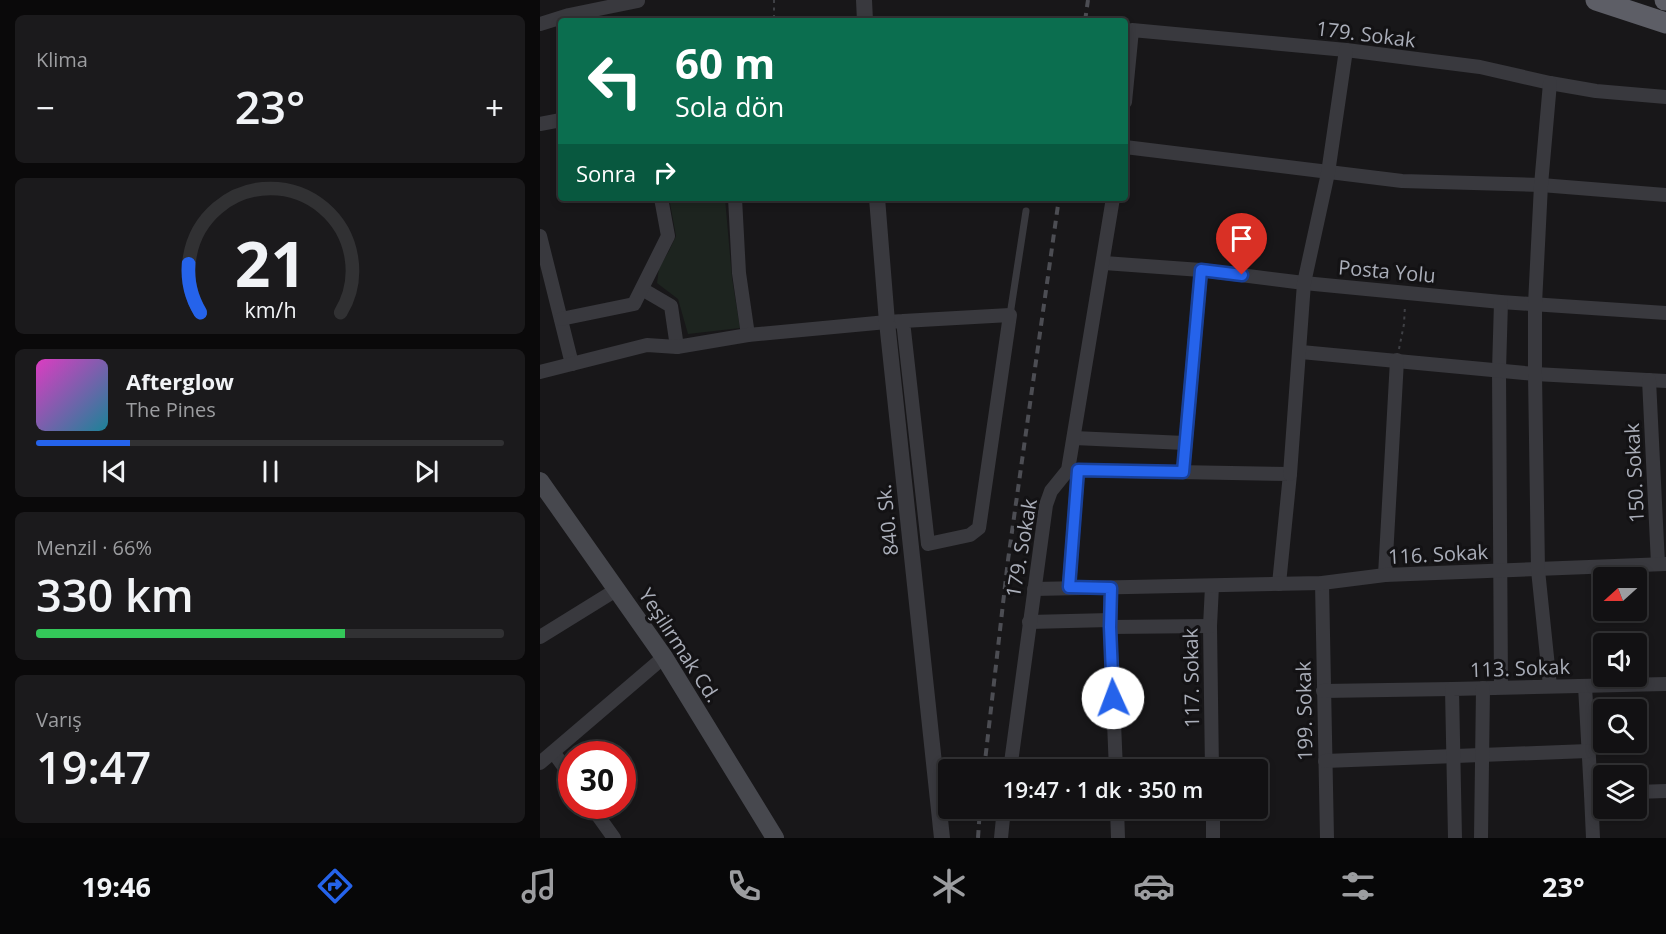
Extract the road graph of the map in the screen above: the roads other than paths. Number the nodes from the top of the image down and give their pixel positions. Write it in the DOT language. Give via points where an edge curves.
graph roads {
  1 [pos="864,0"];
  2 [pos="1596,0"];
  3 [pos="638,1"];
  4 [pos="558,18"];
  5 [pos="559,18"];
  6 [pos="865,18"];
  7 [pos="1666,23"];
  8 [pos="540,24"];
  9 [pos="1346,50"];
  10 [pos="1128,71"];
  11 [pos="1551,83"];
  12 [pos="1666,97"];
  13 [pos="558,121"];
  14 [pos="540,124"];
  15 [pos="1128,147"];
  16 [pos="1328,172"];
  17 [pos="1541,185"];
  18 [pos="1666,195"];
  19 [pos="662,201"];
  20 [pos="735,201"];
  21 [pos="878,201"];
  22 [pos="1113,201"];
  23 [pos="1026,212"];
  24 [pos="540,236"];
  25 [pos="1104,262"];
  26 [pos="1201,270"];
  27 [pos="1304,283"];
  28 [pos="642,289"];
  29 [pos="1501,302"];
  30 [pos="1535,304"];
  31 [pos="1666,313"];
  32 [pos="1010,315"];
  33 [pos="561,319"];
  34 [pos="895,321"];
  35 [pos="748,335"];
  36 [pos="677,347"];
  37 [pos="1300,352"];
  38 [pos="1397,360"];
  39 [pos="572,364"];
  40 [pos="1499,370"];
  41 [pos="540,372"];
  42 [pos="1535,374"];
  43 [pos="1649,380"];
  44 [pos="1666,381"];
  45 [pos="1074,438"];
  46 [pos="1185,442"];
  47 [pos="1073,470"];
  48 [pos="1183,472"];
  49 [pos="1290,474"];
  50 [pos="540,481"];
  51 [pos="1662,564"];
  52 [pos="1499,570"];
  53 [pos="1538,570"];
  54 [pos="1385,575"];
  55 [pos="1322,583"];
  56 [pos="1279,584"];
  57 [pos="1212,586"];
  58 [pos="1069,587"];
  59 [pos="1111,588"];
  60 [pos="1034,589"];
  61 [pos="616,590"];
  62 [pos="1029,622"];
  63 [pos="1110,624"];
  64 [pos="1210,626"];
  65 [pos="540,637"];
  66 [pos="664,657"];
  67 [pos="1666,684"];
  68 [pos="1585,686"];
  69 [pos="1501,687"];
  70 [pos="1550,687"];
  71 [pos="1483,688"];
  72 [pos="1452,689"];
  73 [pos="1323,691"];
  74 [pos="1588,751"];
  75 [pos="554,753"];
  76 [pos="1483,754"];
  77 [pos="1453,755"];
  78 [pos="558,759"];
  79 [pos="1011,759"];
  80 [pos="1116,759"];
  81 [pos="1212,759"];
  82 [pos="1324,760"];
  83 [pos="540,763"];
  84 [pos="1593,774"];
  85 [pos="1666,791"];
  86 [pos="1647,792"];
  87 [pos="600,819"];
  88 [pos="1003,819"];
  89 [pos="1117,819"];
  90 [pos="1213,819"];
  91 [pos="1595,819"];
  92 [pos="614,838"];
  93 [pos="776,838"];
  94 [pos="942,838"];
  95 [pos="1000,838"];
  96 [pos="1118,838"];
  97 [pos="1213,838"];
  98 [pos="1327,838"];
  99 [pos="1455,838"];
  100 [pos="1481,838"];
  101 [pos="1593,838"];
  1 -- 6 [label="street"];
  2 -- 7 [label="highway"];
  3 -- 5 [label="street"];
  4 -- 8 [label="street"];
  9 -- 10 [label="street, 179. Sokak" via="1132,30"];
  9 -- 11 [label="street, 179. Sokak" via="1480,68"];
  9 -- 16 [label="street"];
  11 -- 12 [label="street, 179. Sokak"];
  11 -- 17 [label="street"];
  13 -- 14 [label="street"];
  15 -- 16 [label="street"];
  16 -- 17 [label="street" via="1402,181"];
  16 -- 27 [label="street"];
  17 -- 18 [label="street"];
  17 -- 30 [label="street"];
  19 -- 28 [label="street" via="668,236"];
  20 -- 35 [label="street" via="739,273"];
  21 -- 34 [label="street, 840. Sk."];
  22 -- 25 [label="street, 179. Sokak"];
  23 -- 32 [label="lane"];
  24 -- 33 [label="street"];
  25 -- 26 [label="street, Posta Yolu"];
  25 -- 45 [label="street, 179. Sokak"];
  26 -- 27 [label="street, Posta Yolu"];
  26 -- 46 [label="street"];
  27 -- 29 [label="street, Posta Yolu"];
  27 -- 37 [label="street"];
  28 -- 33 [label="street" via="634,304"];
  28 -- 36 [label="street" via="671,306"];
  29 -- 30 [label="street, Posta Yolu"];
  29 -- 40 [label="street"];
  30 -- 31 [label="street, Posta Yolu"];
  30 -- 42 [label="street"];
  32 -- 34 [label="street"];
  32 -- 34 [label="street" via="979,528 970,535 928,544"];
  33 -- 39 [label="street"];
  34 -- 35 [label="street"];
  34 -- 94 [label="street, 840. Sk."];
  35 -- 36 [label="street"];
  36 -- 39 [label="street" via="647,345"];
  37 -- 38 [label="street"];
  37 -- 49 [label="street"];
  38 -- 40 [label="street"];
  38 -- 54 [label="street"];
  39 -- 41 [label="street"];
  40 -- 42 [label="street"];
  40 -- 52 [label="street"];
  42 -- 43 [label="street"];
  42 -- 53 [label="street"];
  43 -- 44 [label="street"];
  43 -- 51 [label="street, 150. Sokak"];
  45 -- 46 [label="street"];
  45 -- 47 [label="street, 179. Sokak"];
  46 -- 48 [label="street"];
  47 -- 48 [label="street"];
  47 -- 58 [label="street"];
  47 -- 60 [label="street, 179. Sokak" via="1051,491 1046,505"];
  48 -- 49 [label="street"];
  49 -- 56 [label="street"];
  50 -- 61 [label="main road, Yeşilırmak Cd."];
  51 -- 53 [label="street, 116. Sokak"];
  52 -- 53 [label="street, 116. Sokak"];
  52 -- 54 [label="street, 116. Sokak"];
  52 -- 69 [label="street"];
  53 -- 70 [label="street"];
  54 -- 55 [label="street, 116. Sokak"];
  55 -- 56 [label="street, 116. Sokak"];
  55 -- 73 [label="street, 199. Sokak"];
  56 -- 57 [label="street, 116. Sokak"];
  57 -- 59 [label="street, 116. Sokak"];
  57 -- 64 [label="street, 117. Sokak"];
  58 -- 59 [label="street, 116. Sokak"];
  58 -- 60 [label="street, 116. Sokak"];
  59 -- 63 [label="street"];
  60 -- 62 [label="street, 179. Sokak"];
  61 -- 65 [label="street"];
  61 -- 66 [label="main road, Yeşilırmak Cd."];
  62 -- 63 [label="street"];
  62 -- 79 [label="street, 179. Sokak"];
  63 -- 64 [label="street"];
  63 -- 80 [label="street"];
  64 -- 81 [label="street, 117. Sokak"];
  66 -- 75 [label="street"];
  66 -- 93 [label="main road, Yeşilırmak Cd."];
  67 -- 68 [label="street, 113. Sokak"];
  68 -- 70 [label="street, 113. Sokak"];
  68 -- 74 [label="street"];
  69 -- 70 [label="street, 113. Sokak"];
  69 -- 71 [label="street, 113. Sokak"];
  71 -- 72 [label="street, 113. Sokak"];
  71 -- 76 [label="street"];
  72 -- 73 [label="street"];
  72 -- 77 [label="street, 113. Sokak"];
  73 -- 82 [label="street, 199. Sokak"];
  74 -- 76 [label="street"];
  74 -- 84 [label="street"];
  75 -- 78 [label="street"];
  75 -- 83 [label="street"];
  76 -- 77 [label="street"];
  76 -- 100 [label="street"];
  77 -- 82 [label="street"];
  77 -- 99 [label="street, 113. Sokak"];
  82 -- 98 [label="street, 199. Sokak"];
  85 -- 86 [label="street"];
  87 -- 92 [label="street"];
  88 -- 95 [label="street"];
  89 -- 96 [label="street"];
  90 -- 97 [label="street"];
  91 -- 101 [label="street"];
}
